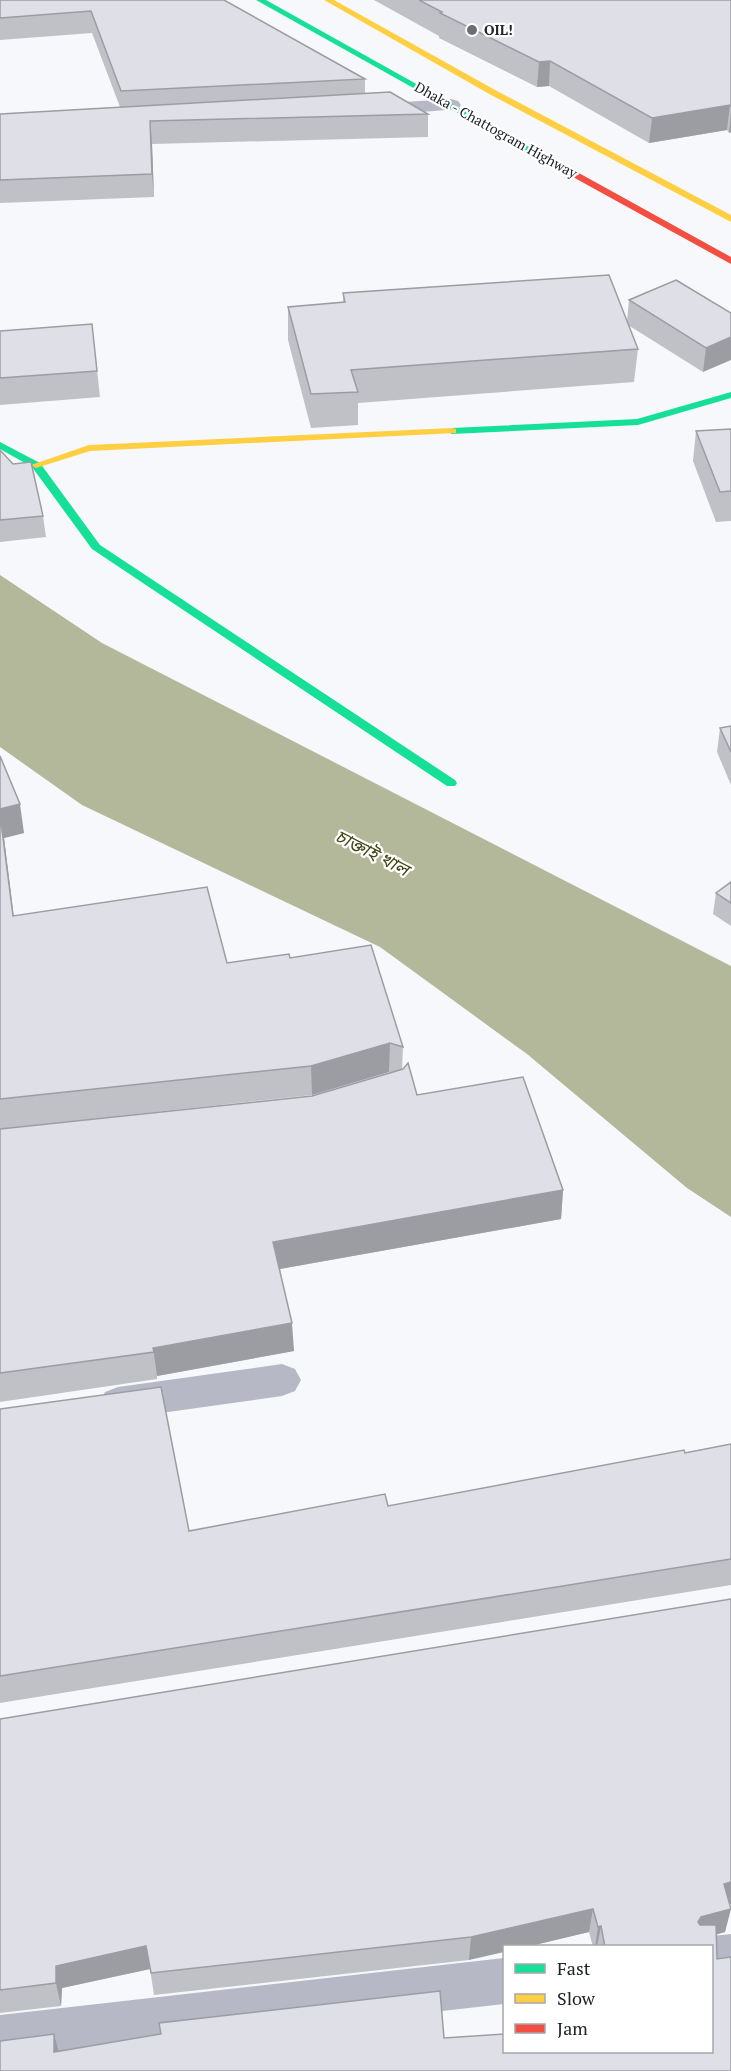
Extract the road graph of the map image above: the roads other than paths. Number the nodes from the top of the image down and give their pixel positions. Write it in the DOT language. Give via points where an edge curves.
graph roads {
  1 [pos="260,0"];
  2 [pos="328,0"];
  3 [pos="451,105"];
  4 [pos="356,111"];
  5 [pos="731,219"];
  6 [pos="731,261"];
  7 [pos="731,395"];
  8 [pos="0,445"];
  9 [pos="36,465"];
  10 [pos="451,783"];
  11 [pos="282,1380"];
  12 [pos="82,1408"];
  13 [pos="731,1956"];
  14 [pos="713,1958"];
  15 [pos="503,1981"];
  16 [pos="0,2038"];
  1 -- 3 [label="main road, Dhaka - Chattogram Highway"];
  2 -- 5 [label="main road, Dhaka - Chattogram Highway"];
  3 -- 4 [label="street"];
  3 -- 6 [label="main road, Dhaka - Chattogram Highway"];
  7 -- 9 [label="main road" via="638,422 89,448"];
  8 -- 9 [label="main road"];
  9 -- 10 [label="main road" via="96,548"];
  11 -- 12 [label="street"];
  13 -- 14 [label="street"];
  15 -- 16 [label="street"];
}
